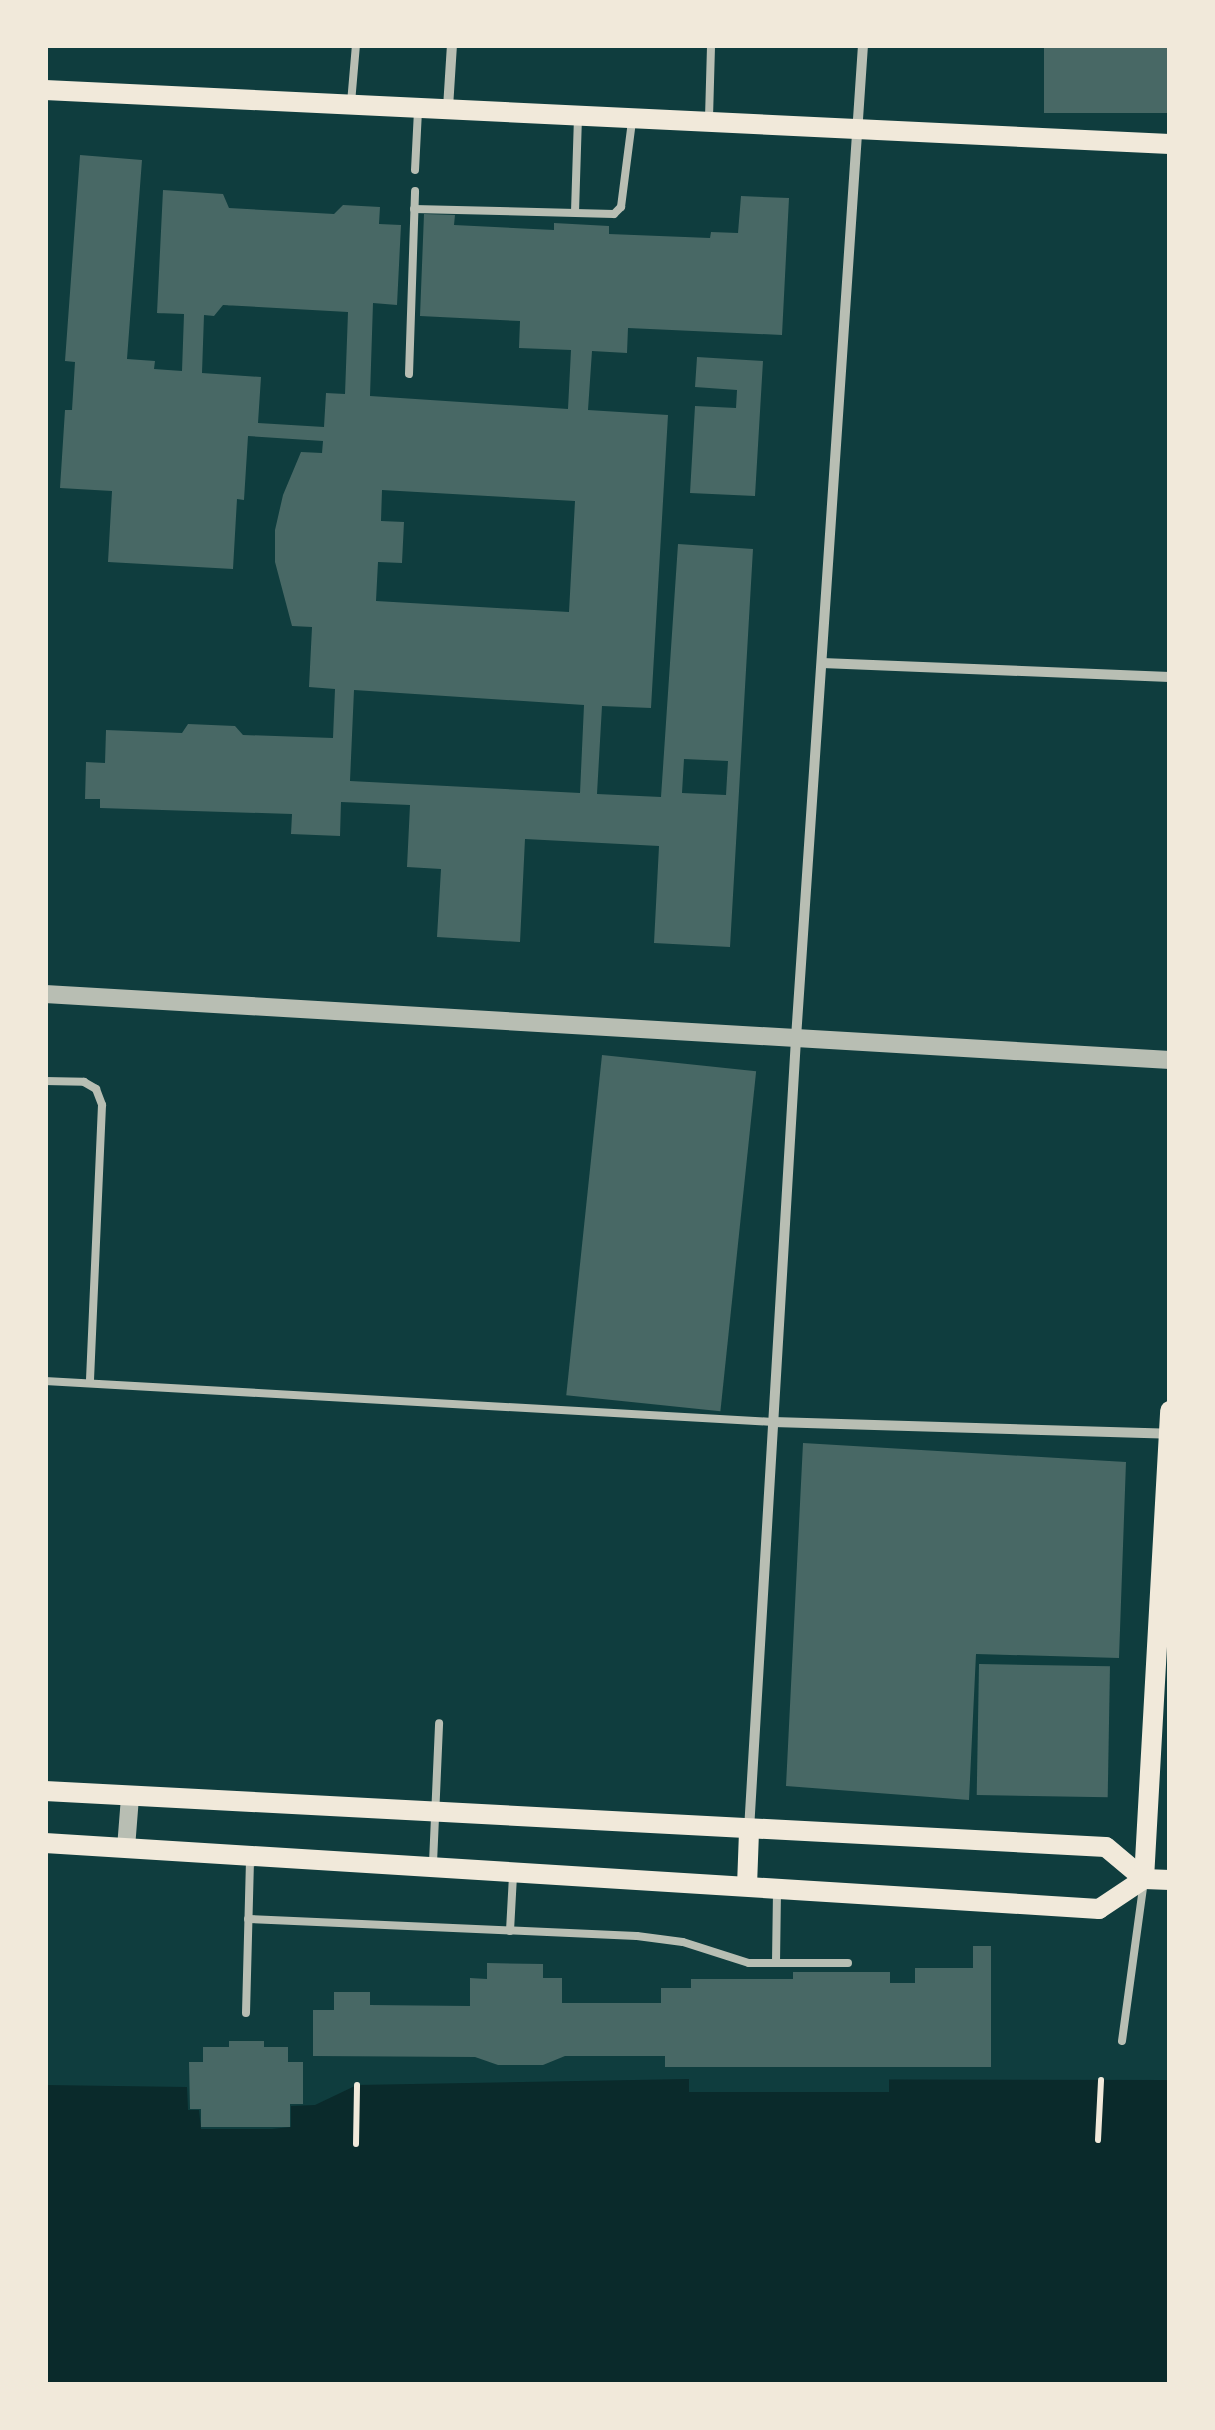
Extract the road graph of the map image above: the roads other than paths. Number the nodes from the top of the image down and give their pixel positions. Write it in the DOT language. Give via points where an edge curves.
graph roads {
  1 [pos="356,45"];
  2 [pos="452,45"];
  3 [pos="711,45"];
  4 [pos="864,45"];
  5 [pos="45,90"];
  6 [pos="351,103"];
  7 [pos="418,107"];
  8 [pos="448,108"];
  9 [pos="578,116"];
  10 [pos="632,118"];
  11 [pos="709,122"];
  12 [pos="858,130"];
  13 [pos="1170,144"];
  14 [pos="415,170"];
  15 [pos="415,191"];
  16 [pos="414,210"];
  17 [pos="575,212"];
  18 [pos="410,374"];
  19 [pos="822,663"];
  20 [pos="1170,677"];
  21 [pos="45,994"];
  22 [pos="796,1038"];
  23 [pos="1170,1060"];
  24 [pos="45,1081"];
  25 [pos="45,1381"];
  26 [pos="90,1382"];
  27 [pos="1170,1411"];
  28 [pos="774,1422"];
  29 [pos="1169,1434"];
  30 [pos="439,1722"];
  31 [pos="45,1791"];
  32 [pos="130,1797"];
  33 [pos="438,1812"];
  34 [pos="749,1831"];
  35 [pos="45,1843"];
  36 [pos="126,1848"];
  37 [pos="250,1855"];
  38 [pos="433,1867"];
  39 [pos="513,1871"];
  40 [pos="1144,1879"];
  41 [pos="1170,1880"];
  42 [pos="747,1886"];
  43 [pos="778,1888"];
  44 [pos="248,1919"];
  45 [pos="510,1930"];
  46 [pos="776,1963"];
  47 [pos="848,1963"];
  48 [pos="246,2013"];
  49 [pos="1122,2041"];
  1 -- 6 [label="lane"];
  2 -- 8 [label="street"];
  3 -- 11 [label="lane"];
  4 -- 12 [label="street"];
  5 -- 6 [label="main road"];
  6 -- 7 [label="main road"];
  7 -- 8 [label="main road"];
  7 -- 14 [label="lane"];
  8 -- 9 [label="main road"];
  9 -- 10 [label="main road"];
  9 -- 17 [label="lane"];
  10 -- 11 [label="main road"];
  10 -- 17 [label="lane" via="620,207 614,214"];
  11 -- 12 [label="main road"];
  12 -- 13 [label="main road"];
  12 -- 19 [label="street"];
  15 -- 16 [label="lane"];
  16 -- 17 [label="lane"];
  16 -- 18 [label="lane"];
  19 -- 20 [label="street"];
  19 -- 22 [label="street"];
  21 -- 22 [label="street"];
  22 -- 23 [label="street"];
  22 -- 28 [label="street"];
  24 -- 26 [label="lane" via="84,1082 96,1089 102,1105"];
  25 -- 26 [label="lane"];
  26 -- 28 [label="lane"];
  27 -- 29 [label="main road"];
  28 -- 29 [label="street"];
  28 -- 34 [label="street"];
  29 -- 40 [label="main road"];
  30 -- 33 [label="lane"];
  31 -- 32 [label="main road"];
  32 -- 33 [label="main road"];
  32 -- 36 [label="street"];
  33 -- 34 [label="main road"];
  33 -- 38 [label="lane"];
  34 -- 40 [label="main road" via="1106,1848"];
  34 -- 42 [label="main road"];
  35 -- 36 [label="main road"];
  36 -- 37 [label="main road"];
  37 -- 38 [label="main road"];
  37 -- 44 [label="lane"];
  38 -- 39 [label="main road"];
  39 -- 42 [label="main road"];
  39 -- 45 [label="lane"];
  40 -- 41 [label="main road"];
  40 -- 43 [label="main road" via="1100,1909"];
  40 -- 49 [label="lane"];
  42 -- 43 [label="main road"];
  43 -- 46 [label="lane"];
  44 -- 45 [label="lane"];
  44 -- 48 [label="lane"];
  45 -- 46 [label="lane" via="636,1936 684,1942 749,1963"];
  46 -- 47 [label="lane"];
}
